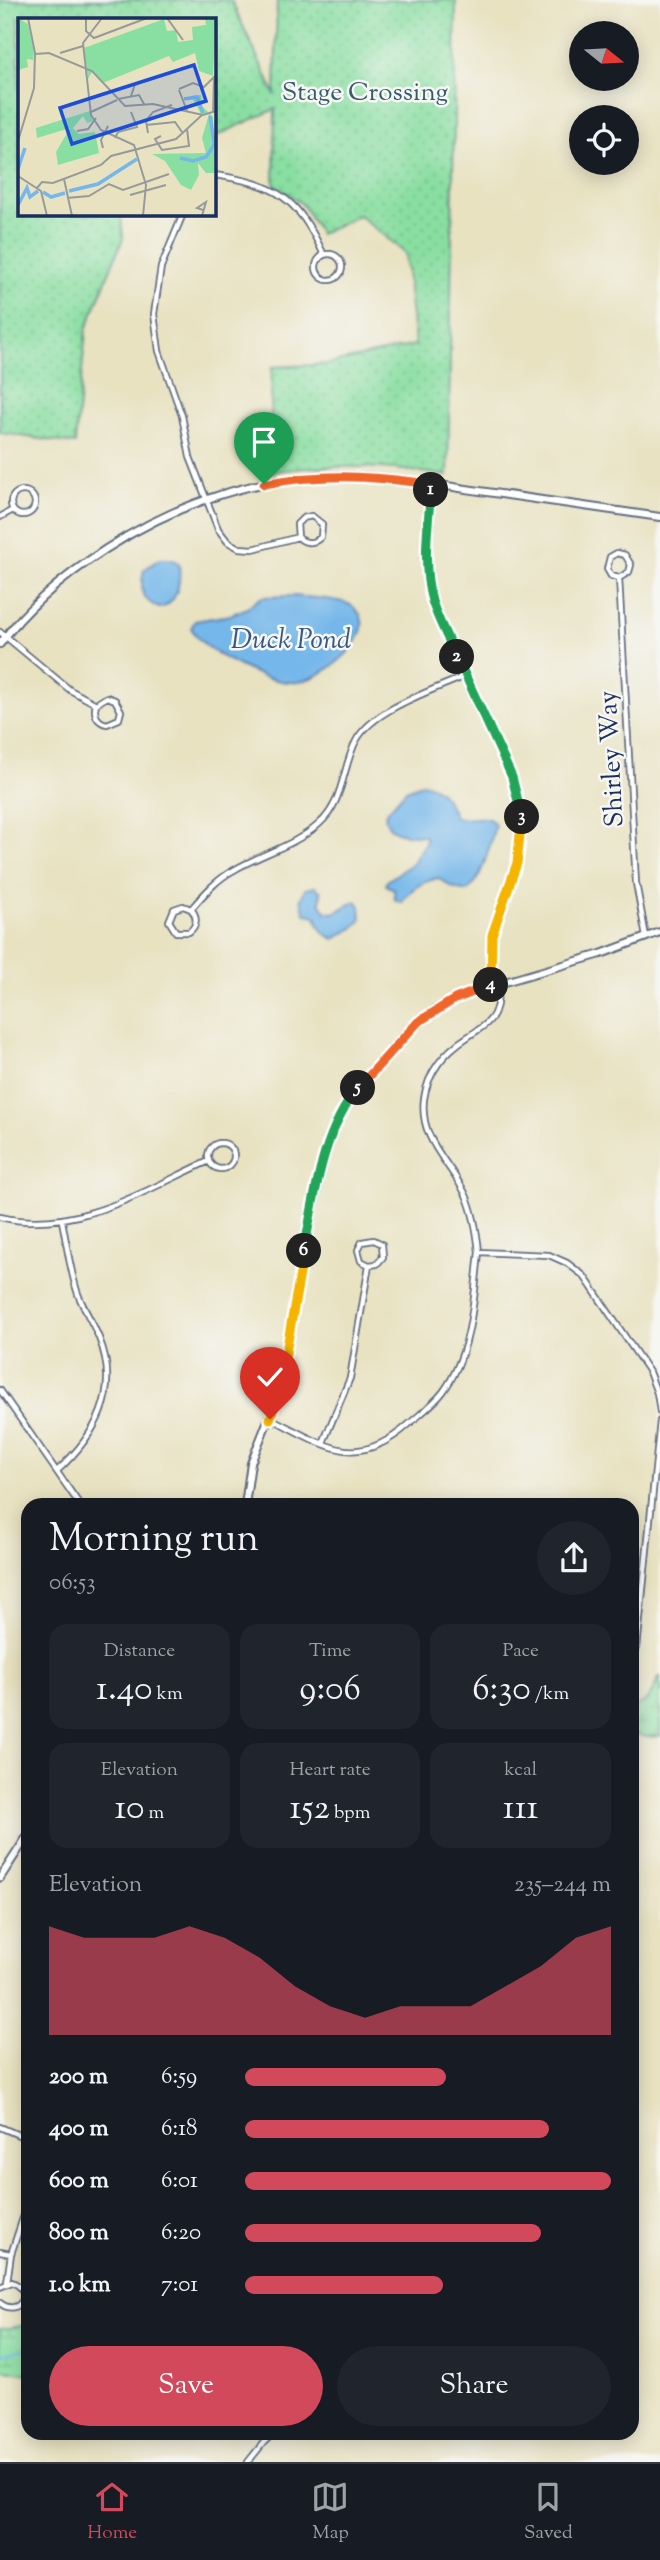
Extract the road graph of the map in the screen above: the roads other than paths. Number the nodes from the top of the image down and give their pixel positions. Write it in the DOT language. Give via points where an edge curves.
graph roads {
  1 [pos="215,175"];
  2 [pos="183,215"];
  3 [pos="324,255"];
  4 [pos="430,484"];
  5 [pos="207,498"];
  6 [pos="13,510"];
  7 [pos="0,517"];
  8 [pos="660,517"];
  9 [pos="298,537"];
  10 [pos="619,578"];
  11 [pos="2,635"];
  12 [pos="0,644"];
  13 [pos="465,676"];
  14 [pos="96,705"];
  15 [pos="191,909"];
  16 [pos="660,932"];
  17 [pos="646,937"];
  18 [pos="494,985"];
  19 [pos="209,1161"];
  20 [pos="0,1217"];
  21 [pos="62,1221"];
  22 [pos="479,1252"];
  23 [pos="369,1265"];
  24 [pos="0,1391"];
  25 [pos="660,1412"];
  26 [pos="270,1419"];
  27 [pos="660,1421"];
  28 [pos="323,1443"];
  29 [pos="57,1471"];
  30 [pos="75,1498"];
  31 [pos="246,1498"];
  32 [pos="639,1635"];
  33 [pos="21,1846"];
  34 [pos="0,1878"];
  35 [pos="0,2127"];
  36 [pos="21,2136"];
  37 [pos="21,2223"];
  38 [pos="0,2252"];
  39 [pos="10,2254"];
  40 [pos="7,2282"];
  41 [pos="0,2287"];
  42 [pos="21,2290"];
  43 [pos="21,2300"];
  44 [pos="0,2303"];
  45 [pos="268,2440"];
  46 [pos="248,2462"];
  1 -- 3 [label="street" via="255,183 288,200 310,225"];
  2 -- 5 [label="street" via="158,278 155,325 159,351 182,416 187,451"];
  3 -- 3 [label="street" via="340,260 342,268 336,278 324,279 318,274 318,261"];
  4 -- 5 [label="street" via="317,476"];
  4 -- 8 [label="street"];
  4 -- 13 [label="street" via="429,587"];
  5 -- 9 [label="street" via="221,534 239,548 259,548"];
  5 -- 11 [label="street" via="147,524 80,566"];
  6 -- 6 [label="street" via="28,514 35,504 33,496 27,491 15,492 10,503"];
  6 -- 7 [label="street"];
  9 -- 9 [label="street" via="309,543 318,540 322,524 312,516 303,518"];
  10 -- 10 [label="street, Shirley Way" via="631,565 625,555 617,554 606,565 611,576"];
  10 -- 17 [label="street, Shirley Way" via="636,883"];
  11 -- 12 [label="street"];
  11 -- 14 [label="street"];
  13 -- 15 [label="street" via="373,721 357,740 326,817 309,832 226,875"];
  13 -- 18 [label="street" via="512,777 522,813 517,863 492,935"];
  14 -- 14 [label="street" via="94,713 103,723 115,722 121,715 115,699 107,697"];
  15 -- 15 [label="street" via="195,926 176,932 169,921 171,912 183,906"];
  16 -- 17 [label="street"];
  17 -- 18 [label="street"];
  18 -- 22 [label="street" via="497,1004 492,1018 437,1065 424,1107 430,1139 469,1203"];
  18 -- 26 [label="street" via="455,999 418,1022 369,1074 337,1120 316,1193"];
  19 -- 19 [label="street" via="219,1169 227,1168 233,1150 218,1144 209,1153"];
  19 -- 21 [label="street" via="102,1209"];
  20 -- 21 [label="street"];
  21 -- 29 [label="street" via="78,1293 102,1347 106,1380 96,1425"];
  22 -- 25 [label="street" via="549,1255 584,1276 649,1372"];
  22 -- 28 [label="street" via="465,1347 443,1392 402,1430 376,1445 348,1450"];
  23 -- 23 [label="street" via="383,1257 382,1244 374,1240 362,1242 358,1250 361,1262"];
  23 -- 28 [label="street" via="350,1378"];
  24 -- 29 [label="street"];
  26 -- 28 [label="street"];
  26 -- 31 [label="street" via="251,1463"];
  27 -- 32 [label="street"];
  29 -- 30 [label="street"];
  33 -- 34 [label="street"];
  35 -- 36 [label="street"];
  37 -- 39 [label="street"];
  38 -- 39 [label="street"];
  39 -- 40 [label="street"];
  40 -- 41 [label="street"];
  40 -- 42 [label="street"];
  43 -- 44 [label="street" via="15,2307"];
  45 -- 46 [label="street"];
}
